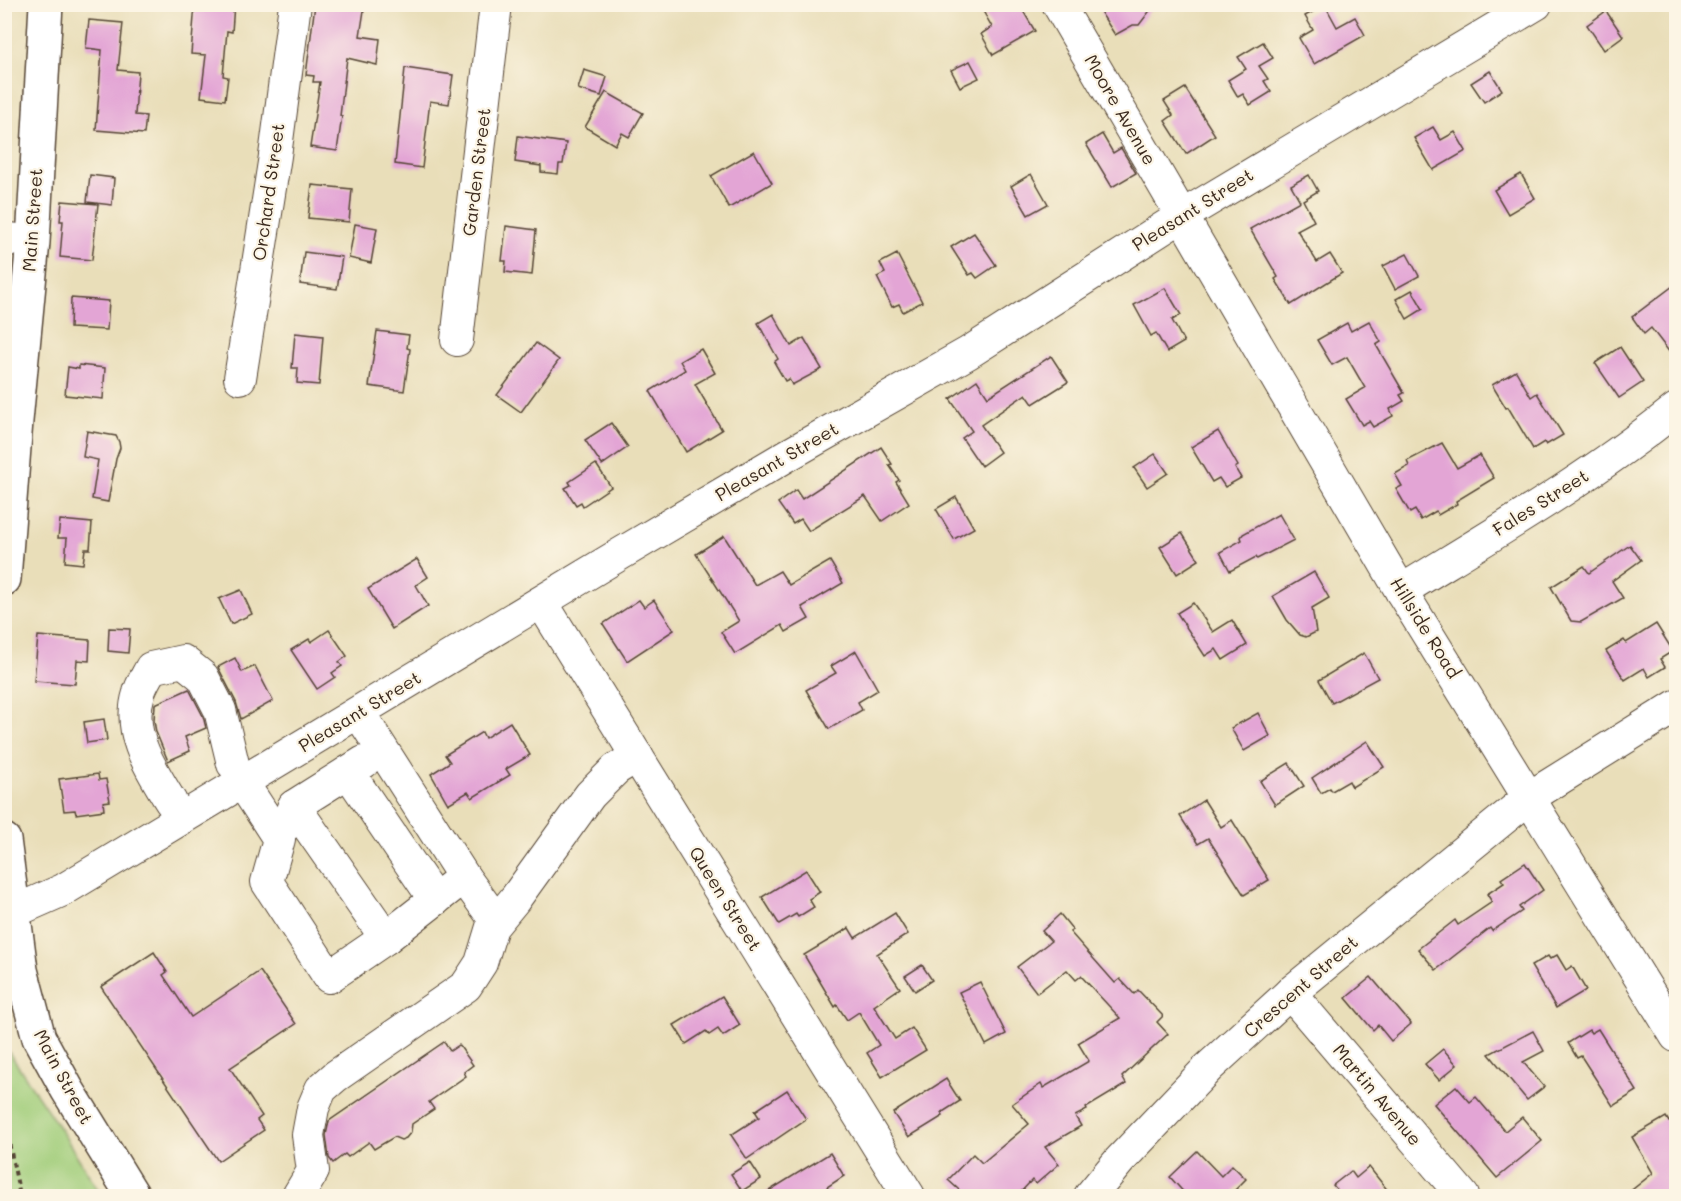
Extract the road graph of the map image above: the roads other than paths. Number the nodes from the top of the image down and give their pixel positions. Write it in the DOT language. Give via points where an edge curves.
graph roads {
  1 [pos="46,4"];
  2 [pos="295,4"];
  3 [pos="496,4"];
  4 [pos="1058,4"];
  5 [pos="1536,4"];
  6 [pos="1182,216"];
  7 [pos="19,240"];
  8 [pos="458,340"];
  9 [pos="240,378"];
  10 [pos="11,396"];
  11 [pos="1677,409"];
  12 [pos="4,579"];
  13 [pos="1401,591"];
  14 [pos="542,603"];
  15 [pos="1677,706"];
  16 [pos="359,713"];
  17 [pos="382,752"];
  18 [pos="637,756"];
  19 [pos="348,772"];
  20 [pos="238,773"];
  21 [pos="1530,797"];
  22 [pos="171,801"];
  23 [pos="294,806"];
  24 [pos="279,839"];
  25 [pos="4,840"];
  26 [pos="464,877"];
  27 [pos="435,900"];
  28 [pos="9,913"];
  29 [pos="496,921"];
  30 [pos="386,938"];
  31 [pos="1290,993"];
  32 [pos="4,1004"];
  33 [pos="1677,1036"];
  34 [pos="23,1040"];
  35 [pos="133,1197"];
  36 [pos="298,1197"];
  37 [pos="909,1197"];
  38 [pos="1090,1197"];
  39 [pos="1463,1197"];
  1 -- 7 [label="main road, Main Street"];
  2 -- 9 [label="street, Orchard Street"];
  3 -- 8 [label="street, Garden Street"];
  4 -- 6 [label="street, Moore Avenue"];
  5 -- 6 [label="street, Pleasant Street"];
  6 -- 13 [label="street, Hillside Road"];
  6 -- 14 [label="street, Pleasant Street" via="968,353 778,461"];
  7 -- 10 [label="main road, Main Street"];
  10 -- 12 [label="main road, Main Street"];
  11 -- 13 [label="street, Fales Street" via="1632,445"];
  13 -- 21 [label="street, Hillside Road"];
  14 -- 16 [label="street, Pleasant Street"];
  14 -- 18 [label="street, Queen Street"];
  15 -- 21 [label="street, Crescent Street"];
  16 -- 17 [label="street"];
  16 -- 20 [label="street, Pleasant Street"];
  17 -- 19 [label="street"];
  17 -- 26 [label="street"];
  18 -- 29 [label="street" via="595,789"];
  18 -- 37 [label="street, Queen Street"];
  19 -- 23 [label="street"];
  19 -- 27 [label="street"];
  20 -- 22 [label="street" via="220,710 203,677 183,661 151,668 139,693 135,716 140,745"];
  20 -- 24 [label="street"];
  20 -- 28 [label="street, Pleasant Street" via="63,890"];
  21 -- 31 [label="street, Crescent Street"];
  21 -- 33 [label="street, Hillside Road"];
  23 -- 24 [label="street"];
  23 -- 30 [label="street"];
  24 -- 30 [label="street" via="267,882 329,976"];
  25 -- 28 [label="main road, Main Street"];
  26 -- 27 [label="street"];
  26 -- 29 [label="street"];
  27 -- 30 [label="street"];
  28 -- 34 [label="main road, Main Street" via="21,970"];
  29 -- 36 [label="street" via="482,963 466,986 321,1089 308,1127 313,1171"];
  31 -- 38 [label="street, Crescent Street" via="1209,1067"];
  31 -- 39 [label="street, Martin Avenue"];
  32 -- 34 [label="main road"];
  34 -- 35 [label="main road, Main Street" via="67,1089"];
}
